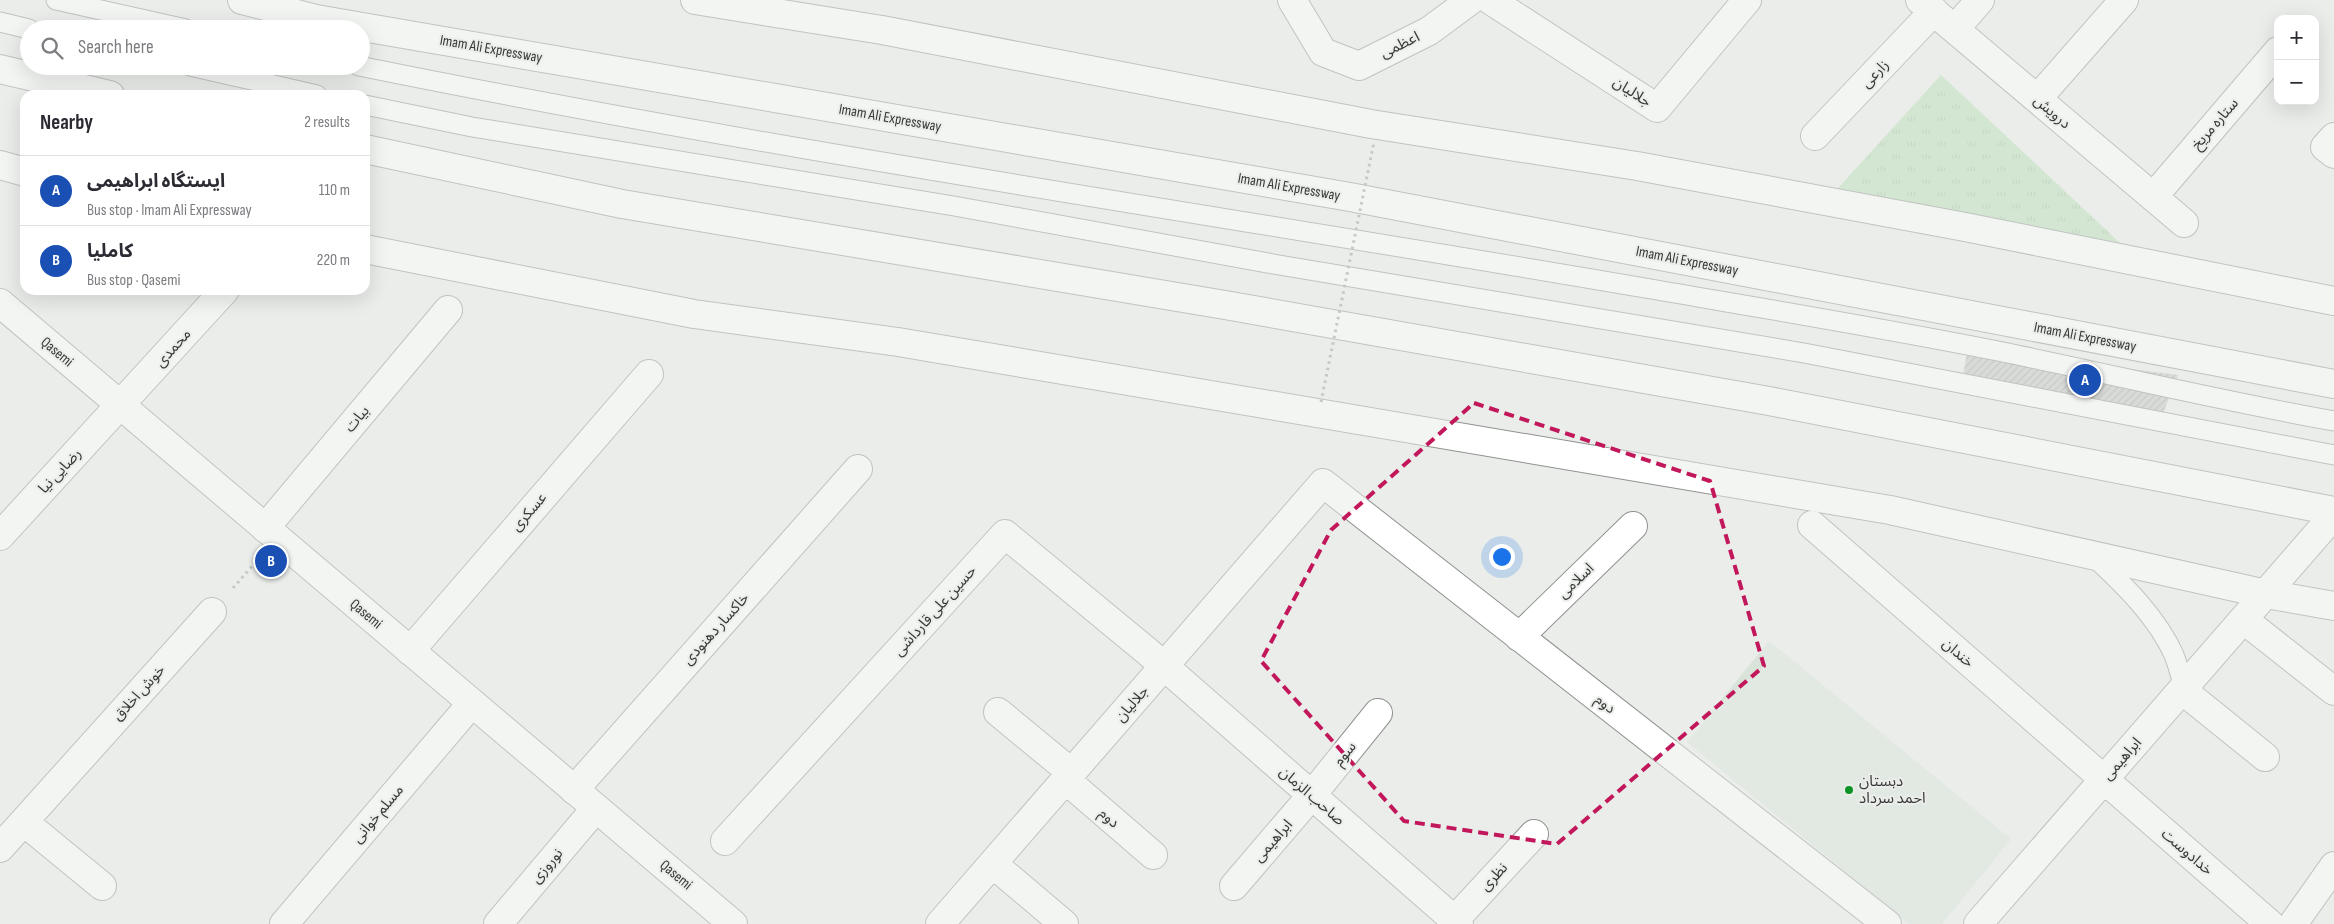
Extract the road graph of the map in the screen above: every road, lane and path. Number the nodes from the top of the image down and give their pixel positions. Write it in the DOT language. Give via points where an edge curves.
graph roads {
  1 [pos="56,0"];
  2 [pos="242,0"];
  3 [pos="695,0"];
  4 [pos="1292,0"];
  5 [pos="1471,0"];
  6 [pos="1490,0"];
  7 [pos="1747,0"];
  8 [pos="1980,0"];
  9 [pos="2124,0"];
  10 [pos="1927,6"];
  11 [pos="146,20"];
  12 [pos="322,20"];
  13 [pos="0,22"];
  14 [pos="20,27"];
  15 [pos="370,28"];
  16 [pos="1955,29"];
  17 [pos="2274,56"];
  18 [pos="370,68"];
  19 [pos="0,69"];
  20 [pos="20,74"];
  21 [pos="25,75"];
  22 [pos="229,75"];
  23 [pos="89,90"];
  24 [pos="295,90"];
  25 [pos="2037,100"];
  26 [pos="370,106"];
  27 [pos="1815,136"];
  28 [pos="2334,138"];
  29 [pos="1374,142"];
  30 [pos="370,150"];
  31 [pos="2334,154"];
  32 [pos="0,165"];
  33 [pos="20,171"];
  34 [pos="2153,197"];
  35 [pos="2184,223"];
  36 [pos="370,250"];
  37 [pos="220,295"];
  38 [pos="2334,301"];
  39 [pos="0,303"];
  40 [pos="448,310"];
  41 [pos="649,374"];
  42 [pos="2334,384"];
  43 [pos="1321,402"];
  44 [pos="120,405"];
  45 [pos="2334,421"];
  46 [pos="2334,455"];
  47 [pos="858,469"];
  48 [pos="1323,484"];
  49 [pos="2334,513"];
  50 [pos="1633,526"];
  51 [pos="1812,526"];
  52 [pos="271,533"];
  53 [pos="0,536"];
  54 [pos="2094,556"];
  55 [pos="2266,594"];
  56 [pos="2334,606"];
  57 [pos="212,612"];
  58 [pos="2244,620"];
  59 [pos="1519,636"];
  60 [pos="410,651"];
  61 [pos="1164,667"];
  62 [pos="2183,689"];
  63 [pos="2334,691"];
  64 [pos="472,703"];
  65 [pos="998,712"];
  66 [pos="1378,712"];
  67 [pos="2265,757"];
  68 [pos="1069,777"];
  69 [pos="2104,780"];
  70 [pos="574,790"];
  71 [pos="1311,796"];
  72 [pos="596,808"];
  73 [pos="24,822"];
  74 [pos="1534,834"];
  75 [pos="725,841"];
  76 [pos="0,848"];
  77 [pos="1153,855"];
  78 [pos="993,864"];
  79 [pos="2334,866"];
  80 [pos="102,886"];
  81 [pos="1234,886"];
  82 [pos="2264,922"];
  83 [pos="1455,923"];
  84 [pos="284,924"];
  85 [pos="498,924"];
  86 [pos="733,924"];
  87 [pos="940,924"];
  88 [pos="1064,924"];
  89 [pos="1887,924"];
  90 [pos="1978,924"];
  91 [pos="2293,924"];
  1 -- 11 [label="lane"];
  2 -- 12 [label="main road, Imam Ali Expressway"];
  3 -- 38 [label="main road" via="882,30 1371,124 1647,168 1965,227"];
  4 -- 5 [label="main road, اعظمی" via="1323,52 1359,66 1429,31"];
  6 -- 7 [label="main road, جلالیان" via="1657,108"];
  8 -- 16 [label="main road"];
  9 -- 25 [label="main road"];
  10 -- 16 [label="main road, درویش"];
  10 -- 27 [label="main road, زارعی"];
  13 -- 14 [label="lane"];
  15 -- 42 [label="main road, Imam Ali Expressway" via="1350,197"];
  16 -- 25 [label="main road, درویش"];
  17 -- 34 [label="main road, ستاره مریخ"];
  18 -- 45 [label="lane" via="660,123 1967,345"];
  19 -- 20 [label="main road"];
  21 -- 23 [label="main road"];
  22 -- 24 [label="lane"];
  25 -- 34 [label="main road, درویش"];
  26 -- 46 [label="lane" via="472,127 954,206 1279,265 1804,353"];
  28 -- 31 [label="main road" via="2325,147"];
  29 -- 43 [label="path, bridge"];
  30 -- 49 [label="main road" via="622,204 1225,304 1760,399"];
  32 -- 33 [label="main road"];
  34 -- 35 [label="main road, درویش"];
  36 -- 54 [label="main road" via="694,314 908,344 1890,510"];
  37 -- 44 [label="main road, محمدی"];
  39 -- 44 [label="main road, Qasemi"];
  40 -- 52 [label="main road, بیات"];
  41 -- 60 [label="main road, عسکری"];
  44 -- 52 [label="main road, Qasemi"];
  44 -- 53 [label="main road, رضایی نیا"];
  47 -- 70 [label="main road, خاکسار دهنودی"];
  48 -- 59 [label="main road, دوم"];
  48 -- 61 [label="main road, جلالیان"];
  49 -- 55 [label="main road, ابراهیمی"];
  50 -- 59 [label="main road, اسلامی"];
  51 -- 69 [label="main road, خندان"];
  52 -- 57 [label="path"];
  52 -- 60 [label="main road, Qasemi"];
  54 -- 55 [label="main road"];
  54 -- 62 [label="lane" via="2128,589 2156,625 2174,655"];
  55 -- 56 [label="main road"];
  55 -- 58 [label="main road, ابراهیمی"];
  57 -- 73 [label="main road, خوش اخلاق"];
  58 -- 62 [label="main road, ابراهیمی"];
  58 -- 63 [label="main road"];
  59 -- 89 [label="main road, دوم"];
  60 -- 64 [label="main road, Qasemi"];
  61 -- 68 [label="main road, جلالیان"];
  61 -- 71 [label="main road, صاحب الزمان"];
  61 -- 75 [label="main road, حسین علی قارداشی" via="1005,534"];
  62 -- 67 [label="main road"];
  62 -- 69 [label="main road, ابراهیمی"];
  64 -- 70 [label="main road, Qasemi"];
  64 -- 84 [label="main road, مسلم خوانی"];
  65 -- 68 [label="main road, دوم"];
  66 -- 71 [label="main road, سوم"];
  68 -- 77 [label="main road, دوم"];
  68 -- 78 [label="main road, جلالیان"];
  69 -- 82 [label="main road, خدادوست"];
  69 -- 90 [label="main road, ابراهیمی"];
  70 -- 72 [label="main road, Qasemi"];
  71 -- 81 [label="main road, ابراهیمی"];
  71 -- 83 [label="main road, صاحب الزمان"];
  72 -- 85 [label="main road, نوروزی"];
  72 -- 86 [label="main road, Qasemi"];
  73 -- 76 [label="main road, خوش اخلاق"];
  73 -- 80 [label="main road"];
  74 -- 83 [label="main road, نظری"];
  78 -- 87 [label="main road, جلالیان"];
  78 -- 88 [label="main road"];
  79 -- 91 [label="main road"];
}
